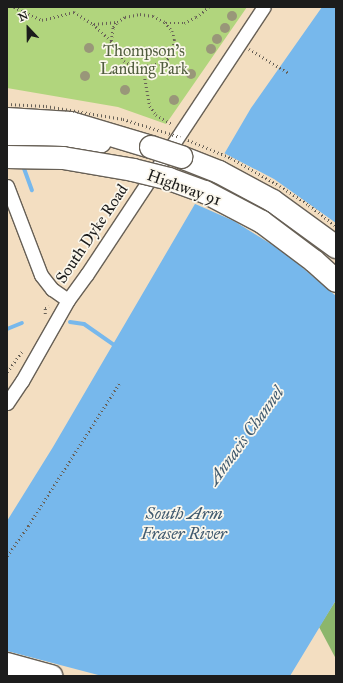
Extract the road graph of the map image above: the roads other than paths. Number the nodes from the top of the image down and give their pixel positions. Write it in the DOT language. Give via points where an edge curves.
graph roads {
  1 [pos="264,7"];
  2 [pos="7,119"];
  3 [pos="7,137"];
  4 [pos="151,148"];
  5 [pos="7,157"];
  6 [pos="7,186"];
  7 [pos="336,247"];
  8 [pos="336,281"];
  9 [pos="68,300"];
  10 [pos="7,403"];
  11 [pos="7,664"];
  12 [pos="51,676"];
  1 -- 9 [label="street, South Dyke Road"];
  2 -- 4 [label="highway" via="71,123"];
  3 -- 4 [label="highway, Highway 91" via="68,139"];
  4 -- 7 [label="highway, Highway 91, bridge" via="219,172 274,201"];
  5 -- 8 [label="highway, Highway 91, bridge" via="64,158 102,164 169,179 205,192 262,222"];
  6 -- 9 [label="street" via="41,275 52,289"];
  9 -- 10 [label="street, South Dyke Road"];
  11 -- 12 [label="highway"];
}
